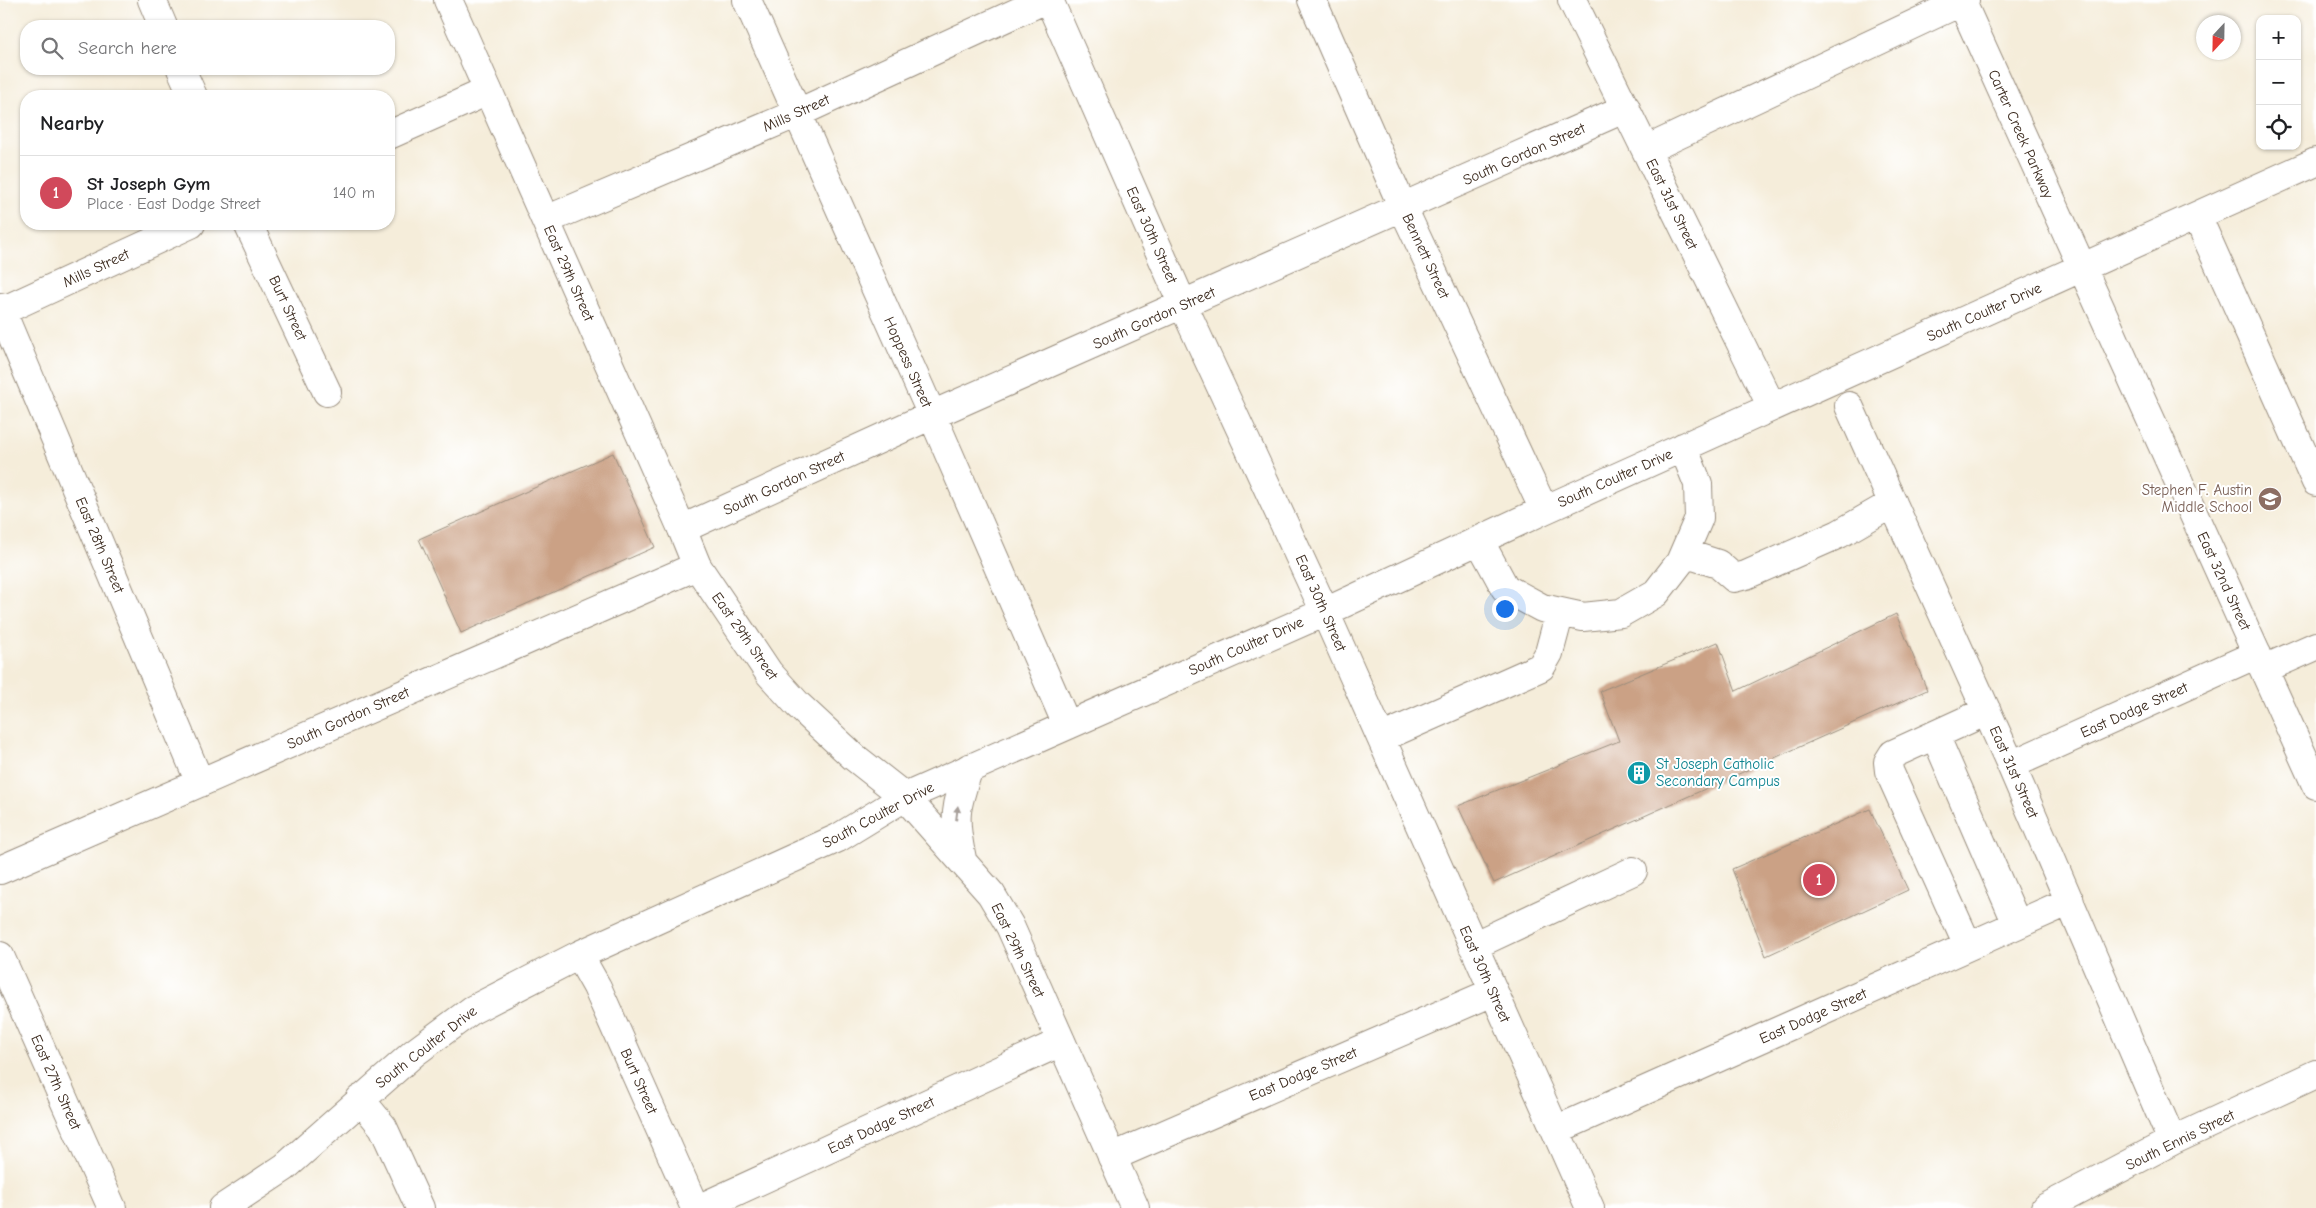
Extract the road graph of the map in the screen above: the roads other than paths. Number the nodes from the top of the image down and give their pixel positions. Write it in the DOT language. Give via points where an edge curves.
graph roads {
  1 [pos="152,0"];
  2 [pos="448,0"];
  3 [pos="747,0"];
  4 [pos="1044,0"];
  5 [pos="1049,0"];
  6 [pos="1312,0"];
  7 [pos="1572,0"];
  8 [pos="1962,0"];
  9 [pos="160,20"];
  10 [pos="184,75"];
  11 [pos="190,90"];
  12 [pos="488,91"];
  13 [pos="1626,108"];
  14 [pos="798,112"];
  15 [pos="395,132"];
  16 [pos="1646,150"];
  17 [pos="2316,162"];
  18 [pos="1403,208"];
  19 [pos="2197,216"];
  20 [pos="546,220"];
  21 [pos="178,230"];
  22 [pos="251,230"];
  23 [pos="2081,269"];
  24 [pos="1183,305"];
  25 [pos="1,310"];
  26 [pos="328,392"];
  27 [pos="1849,406"];
  28 [pos="1772,407"];
  29 [pos="932,415"];
  30 [pos="1683,447"];
  31 [pos="2316,482"];
  32 [pos="1893,503"];
  33 [pos="1544,510"];
  34 [pos="682,529"];
  35 [pos="1479,540"];
  36 [pos="1684,552"];
  37 [pos="696,566"];
  38 [pos="1325,612"];
  39 [pos="1560,612"];
  40 [pos="2316,646"];
  41 [pos="2261,662"];
  42 [pos="1987,711"];
  43 [pos="1067,726"];
  44 [pos="1935,735"];
  45 [pos="1381,738"];
  46 [pos="2012,766"];
  47 [pos="969,768"];
  48 [pos="200,783"];
  49 [pos="2316,785"];
  50 [pos="905,797"];
  51 [pos="962,859"];
  52 [pos="0,870"];
  53 [pos="1633,871"];
  54 [pos="2070,901"];
  55 [pos="2017,924"];
  56 [pos="1473,946"];
  57 [pos="1968,946"];
  58 [pos="579,955"];
  59 [pos="0,956"];
  60 [pos="1493,992"];
  61 [pos="1061,1042"];
  62 [pos="2316,1074"];
  63 [pos="360,1099"];
  64 [pos="1556,1130"];
  65 [pos="2172,1142"];
  66 [pos="1112,1157"];
  67 [pos="2052,1207"];
  68 [pos="112,1208"];
  69 [pos="223,1208"];
  70 [pos="420,1208"];
  71 [pos="695,1208"];
  72 [pos="700,1208"];
  73 [pos="1134,1208"];
  74 [pos="1590,1208"];
  1 -- 9 [label="street"];
  2 -- 12 [label="street, East 29th Street"];
  3 -- 14 [label="street, Hoppess Street"];
  4 -- 14 [label="street, Mills Street"];
  5 -- 24 [label="street, East 30th Street"];
  6 -- 18 [label="street, Bennett Street"];
  7 -- 13 [label="street, East 31st Street"];
  8 -- 16 [label="street"];
  8 -- 23 [label="street, Carter Creek Parkway"];
  10 -- 11 [label="street"];
  12 -- 15 [label="street"];
  12 -- 20 [label="street, East 29th Street"];
  13 -- 16 [label="street, East 31st Street"];
  13 -- 18 [label="street, South Gordon Street"];
  14 -- 20 [label="street, Mills Street"];
  14 -- 29 [label="street, Hoppess Street"];
  16 -- 28 [label="street, East 31st Street"];
  17 -- 19 [label="street, South Coulter Drive"];
  18 -- 24 [label="street, South Gordon Street"];
  18 -- 33 [label="street, Bennett Street"];
  19 -- 23 [label="street, South Coulter Drive"];
  19 -- 31 [label="street"];
  20 -- 34 [label="street, East 29th Street"];
  21 -- 25 [label="street, Mills Street"];
  22 -- 26 [label="street, Burt Street"];
  23 -- 28 [label="street, South Coulter Drive"];
  23 -- 41 [label="street, East 32nd Street"];
  24 -- 29 [label="street, South Gordon Street"];
  24 -- 38 [label="street, East 30th Street"];
  25 -- 48 [label="street, East 28th Street"];
  27 -- 32 [label="street, East 31st Street"];
  28 -- 30 [label="street, South Coulter Drive"];
  29 -- 34 [label="street, South Gordon Street"];
  29 -- 43 [label="street, Hoppess Street"];
  30 -- 33 [label="street, South Coulter Drive"];
  30 -- 36 [label="street" via="1698,484 1698,518"];
  32 -- 36 [label="street" via="1839,534 1746,576 1734,578 1718,564"];
  32 -- 42 [label="street, East 31st Street"];
  33 -- 35 [label="street, South Coulter Drive"];
  34 -- 37 [label="street, East 29th Street"];
  35 -- 38 [label="street, South Coulter Drive"];
  35 -- 39 [label="street" via="1505,588 1542,608"];
  36 -- 39 [label="street" via="1656,593 1621,613 1583,617"];
  37 -- 48 [label="street, South Gordon Street"];
  37 -- 50 [label="street, East 29th Street" via="769,673 854,757"];
  38 -- 43 [label="street, South Coulter Drive"];
  38 -- 45 [label="street, East 30th Street"];
  39 -- 45 [label="street" via="1549,653 1541,667"];
  40 -- 41 [label="street, East Dodge Street"];
  41 -- 46 [label="street, East Dodge Street"];
  41 -- 49 [label="street, East 32nd Street"];
  42 -- 44 [label="street"];
  42 -- 46 [label="street, East 31st Street"];
  43 -- 47 [label="street, South Coulter Drive"];
  44 -- 55 [label="street"];
  44 -- 57 [label="street" via="1893,754 1888,762 1889,771"];
  45 -- 56 [label="street, East 30th Street"];
  46 -- 54 [label="street, East 31st Street"];
  47 -- 50 [label="street, South Coulter Drive"];
  51 -- 47 [label="street, one-way" via="955,814"];
  48 -- 52 [label="street, South Gordon Street"];
  50 -- 51 [label="street, East 29th Street"];
  50 -- 58 [label="street, South Coulter Drive" via="838,838"];
  51 -- 61 [label="street, East 29th Street" via="991,894 1010,926"];
  53 -- 56 [label="street"];
  54 -- 55 [label="street, East Dodge Street"];
  54 -- 65 [label="street, East 31st Street"];
  55 -- 57 [label="street, East Dodge Street"];
  56 -- 60 [label="street, East 30th Street"];
  57 -- 64 [label="street, East Dodge Street"];
  58 -- 63 [label="street, South Coulter Drive" via="472,1010"];
  58 -- 71 [label="street, Burt Street" via="597,987"];
  59 -- 68 [label="street, East 27th Street"];
  60 -- 64 [label="street, East 30th Street"];
  60 -- 66 [label="street, East Dodge Street"];
  61 -- 66 [label="street, East 29th Street"];
  61 -- 72 [label="street, East Dodge Street"];
  62 -- 65 [label="street, South Ennis Street"];
  63 -- 69 [label="street, South Coulter Drive" via="285,1167"];
  63 -- 70 [label="street" via="383,1127"];
  64 -- 74 [label="street, East 30th Street"];
  65 -- 67 [label="street, South Ennis Street"];
  66 -- 73 [label="street, East 29th Street"];
}
